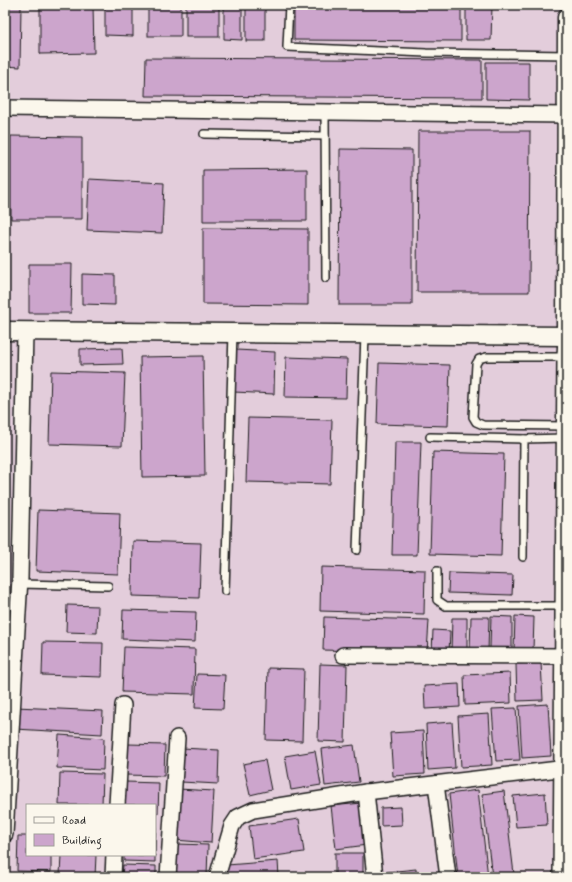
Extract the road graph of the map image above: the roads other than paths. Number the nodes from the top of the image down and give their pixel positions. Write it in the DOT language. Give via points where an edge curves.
graph roads {
  1 [pos="289,5"];
  2 [pos="567,17"];
  3 [pos="567,38"];
  4 [pos="567,55"];
  5 [pos="5,108"];
  6 [pos="325,112"];
  7 [pos="566,115"];
  8 [pos="204,134"];
  9 [pos="325,136"];
  10 [pos="326,278"];
  11 [pos="5,331"];
  12 [pos="25,331"];
  13 [pos="233,333"];
  14 [pos="365,335"];
  15 [pos="566,336"];
  16 [pos="565,357"];
  17 [pos="565,432"];
  18 [pos="430,437"];
  19 [pos="524,439"];
  20 [pos="566,549"];
  21 [pos="357,550"];
  22 [pos="522,556"];
  23 [pos="437,571"];
  24 [pos="20,584"];
  25 [pos="108,586"];
  26 [pos="225,591"];
  27 [pos="564,606"];
  28 [pos="343,655"];
  29 [pos="564,656"];
  30 [pos="123,705"];
  31 [pos="177,738"];
  32 [pos="565,768"];
  33 [pos="436,784"];
  34 [pos="366,792"];
  35 [pos="117,804"];
  36 [pos="5,834"];
  37 [pos="114,856"];
  38 [pos="113,877"];
  39 [pos="168,877"];
  40 [pos="217,877"];
  41 [pos="375,877"];
  42 [pos="448,877"];
  43 [pos="562,877"];
  1 -- 4 [label="lane" via="287,47 426,53"];
  2 -- 3 [label="street"];
  3 -- 4 [label="street"];
  4 -- 7 [label="street"];
  5 -- 6 [label="street"];
  6 -- 7 [label="street"];
  6 -- 9 [label="lane"];
  7 -- 15 [label="street"];
  8 -- 9 [label="lane"];
  9 -- 10 [label="lane"];
  11 -- 12 [label="street"];
  12 -- 13 [label="street"];
  12 -- 24 [label="street"];
  13 -- 14 [label="street"];
  13 -- 26 [label="lane"];
  14 -- 15 [label="street"];
  14 -- 21 [label="lane"];
  15 -- 16 [label="street"];
  16 -- 17 [label="street"];
  16 -- 17 [label="lane" via="479,359 476,364 473,417 476,422 483,425"];
  17 -- 19 [label="lane"];
  17 -- 20 [label="street"];
  18 -- 19 [label="lane"];
  19 -- 22 [label="lane"];
  20 -- 27 [label="street"];
  23 -- 27 [label="lane" via="436,600 446,606"];
  24 -- 25 [label="lane"];
  24 -- 36 [label="street"];
  27 -- 29 [label="street"];
  28 -- 29 [label="street"];
  29 -- 32 [label="street"];
  30 -- 35 [label="street"];
  31 -- 39 [label="street"];
  32 -- 33 [label="street"];
  32 -- 43 [label="street"];
  33 -- 34 [label="street"];
  33 -- 42 [label="street"];
  34 -- 40 [label="street" via="253,810 238,817 232,826"];
  34 -- 41 [label="street"];
  37 -- 38 [label="street"];
}
